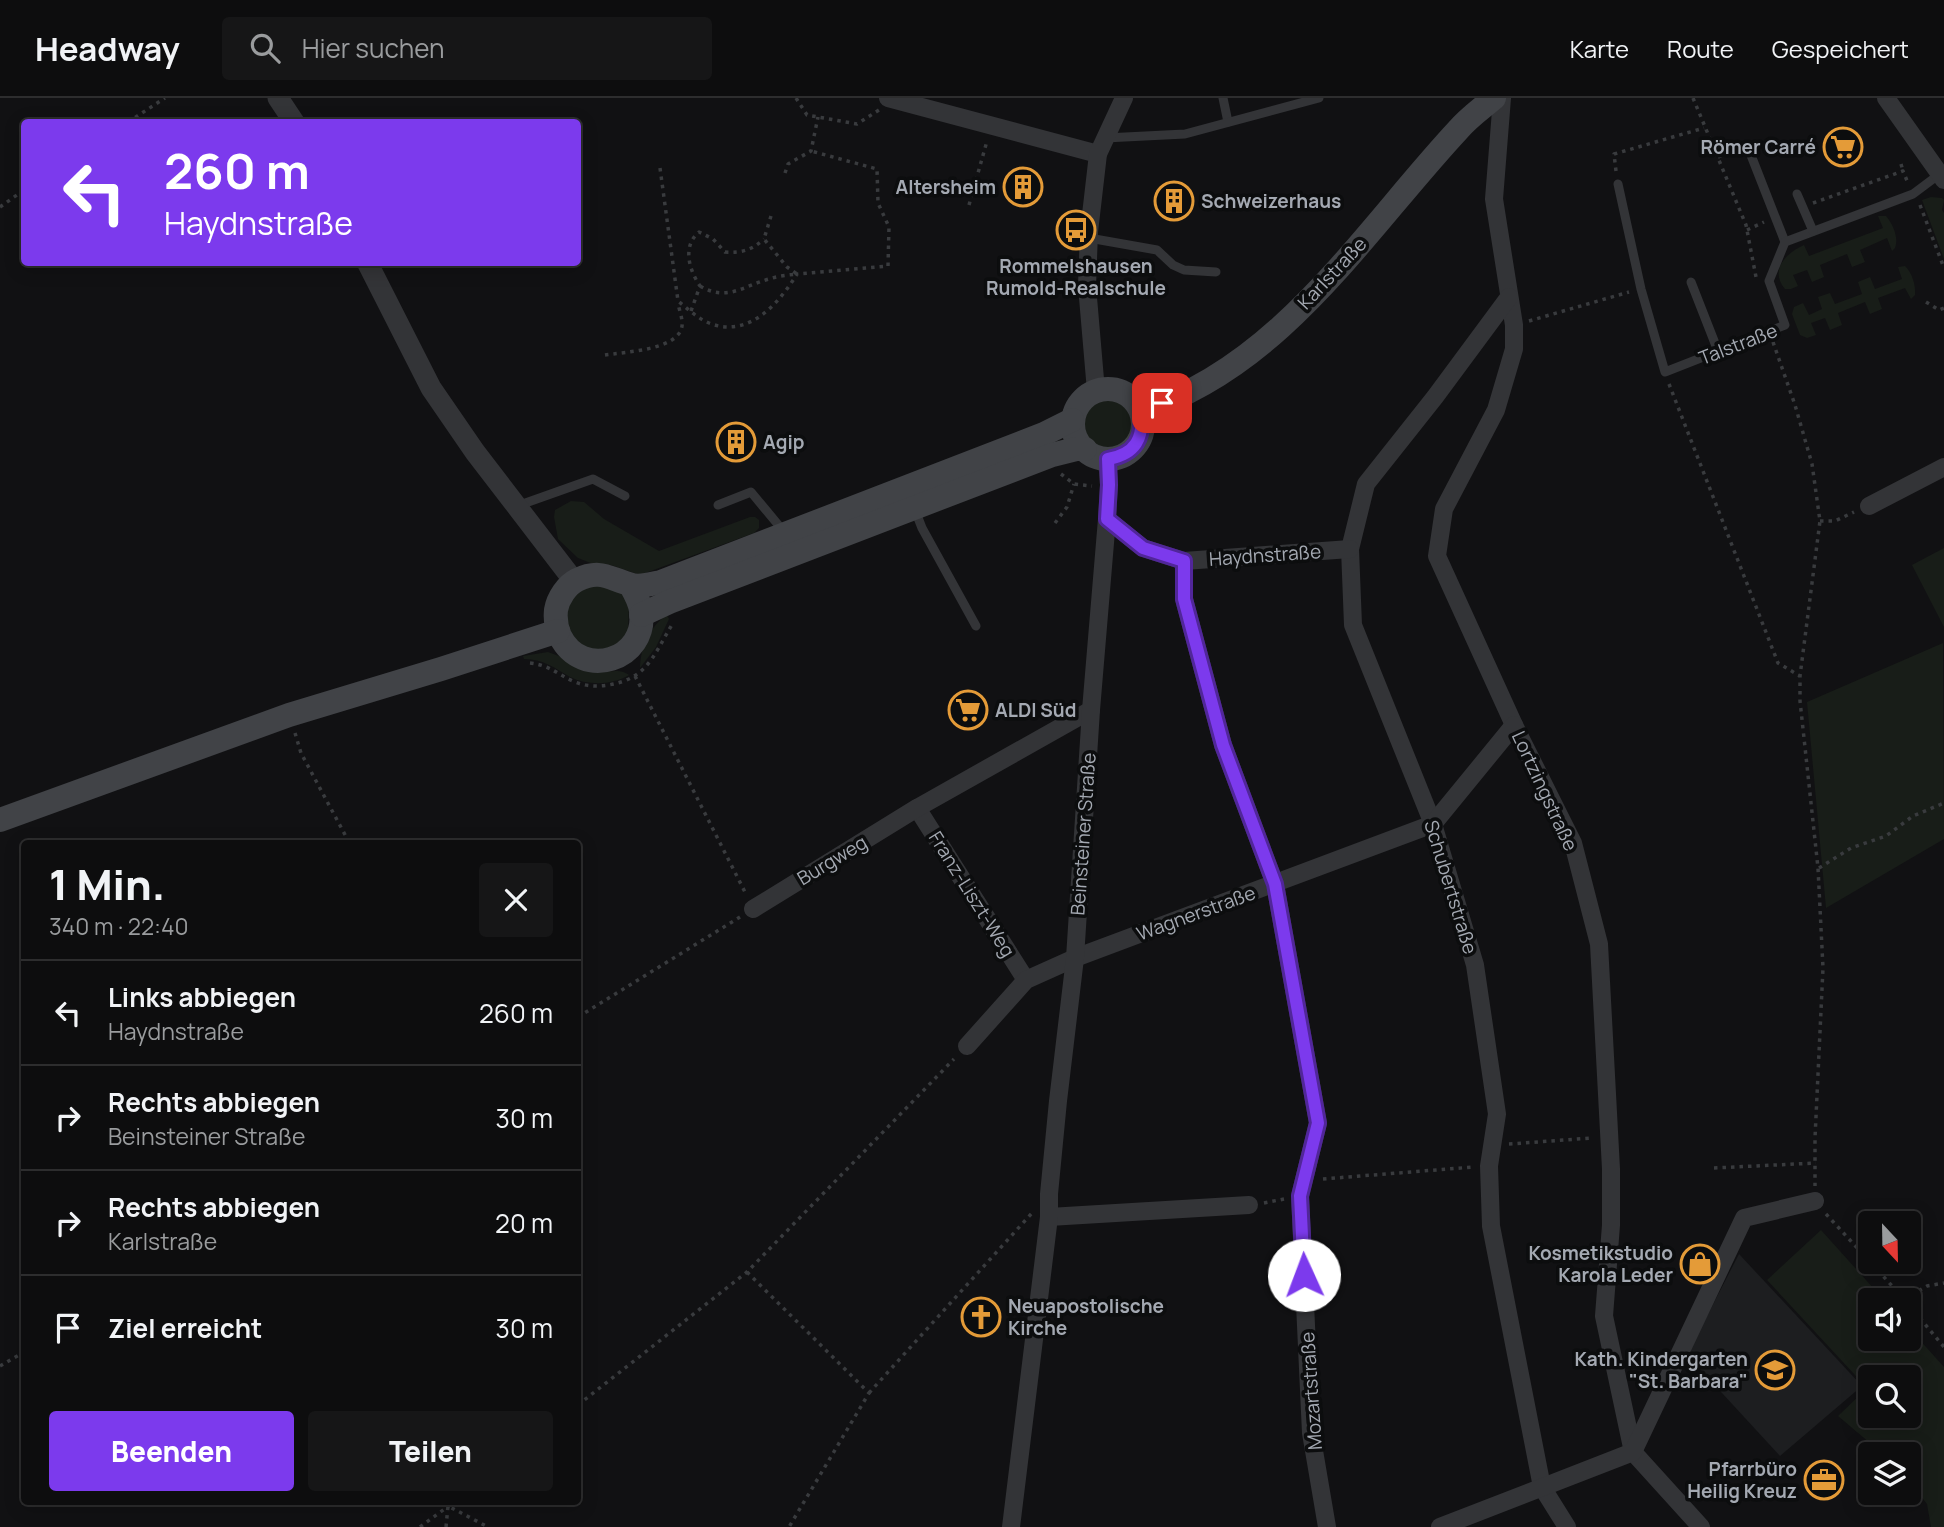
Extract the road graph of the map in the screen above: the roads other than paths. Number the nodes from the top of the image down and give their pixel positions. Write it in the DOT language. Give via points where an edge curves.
graph roads {
  1 [pos="278,98"];
  2 [pos="1124,98"];
  3 [pos="1223,98"];
  4 [pos="1319,98"];
  5 [pos="1494,98"];
  6 [pos="1502,98"];
  7 [pos="1886,98"];
  8 [pos="892,99"];
  9 [pos="292,119"];
  10 [pos="1228,122"];
  11 [pos="1747,145"];
  12 [pos="1102,146"];
  13 [pos="1943,174"];
  14 [pos="1618,184"];
  15 [pos="1797,194"];
  16 [pos="1812,231"];
  17 [pos="1089,238"];
  18 [pos="1785,242"];
  19 [pos="368,266"];
  20 [pos="1216,272"];
  21 [pos="1691,282"];
  22 [pos="1509,297"];
  23 [pos="1718,351"];
  24 [pos="1096,391"];
  25 [pos="1141,411"];
  26 [pos="1073,420"];
  27 [pos="1085,449"];
  28 [pos="1108,459"];
  29 [pos="1944,467"];
  30 [pos="625,496"];
  31 [pos="718,505"];
  32 [pos="1869,506"];
  33 [pos="516,507"];
  34 [pos="915,509"];
  35 [pos="1107,519"];
  36 [pos="786,534"];
  37 [pos="1350,549"];
  38 [pos="1184,561"];
  39 [pos="573,581"];
  40 [pos="631,586"];
  41 [pos="642,615"];
  42 [pos="976,626"];
  43 [pos="558,631"];
  44 [pos="1091,710"];
  45 [pos="1514,725"];
  46 [pos="917,808"];
  47 [pos="0,820"];
  48 [pos="1433,824"];
  49 [pos="1275,884"];
  50 [pos="753,909"];
  51 [pos="1074,958"];
  52 [pos="1026,980"];
  53 [pos="967,1046"];
  54 [pos="1815,1200"];
  55 [pos="1249,1205"];
  56 [pos="1049,1217"];
  57 [pos="1633,1452"];
  58 [pos="1542,1487"];
  59 [pos="1011,1527"];
  60 [pos="1327,1527"];
  61 [pos="1440,1527"];
  62 [pos="1567,1527"];
  63 [pos="1701,1527"];
  1 -- 9 [label="street"];
  2 -- 12 [label="street"];
  3 -- 10 [label="lane"];
  4 -- 10 [label="lane"];
  5 -- 25 [label="main road, Karlstraße" via="1460,128 1329,280 1277,331 1213,377"];
  6 -- 22 [label="street, Lortzingstraße" via="1494,199"];
  7 -- 13 [label="street"];
  8 -- 12 [label="street" via="991,126"];
  10 -- 12 [label="lane" via="1185,134"];
  11 -- 18 [label="lane"];
  12 -- 17 [label="street"];
  13 -- 16 [label="lane" via="1913,194"];
  14 -- 23 [label="lane, Talstraße" via="1665,372"];
  15 -- 16 [label="lane"];
  16 -- 18 [label="lane"];
  17 -- 20 [label="lane" via="1157,250 1184,270"];
  17 -- 24 [label="street" via="1087,286"];
  18 -- 23 [label="lane, Talstraße" via="1769,281 1785,326"];
  19 -- 33 [label="street" via="431,388"];
  21 -- 23 [label="lane"];
  22 -- 37 [label="street, Schubertstraße" via="1366,484"];
  22 -- 45 [label="street, Lortzingstraße" via="1514,349 1496,410 1444,509 1437,556"];
  24 -- 25 [label="main road" via="1119,391"];
  24 -- 26 [label="main road" via="1080,403"];
  25 -- 28 [label="main road" via="1143,425 1136,445 1128,453"];
  26 -- 27 [label="main road" via="1074,433"];
  26 -- 36 [label="main road"];
  27 -- 28 [label="main road"];
  27 -- 34 [label="main road" via="1052,455"];
  28 -- 35 [label="street, Beinsteiner Straße"];
  29 -- 32 [label="street"];
  30 -- 33 [label="lane" via="593,479"];
  31 -- 36 [label="lane" via="751,492"];
  33 -- 39 [label="street"];
  34 -- 41 [label="main road"];
  34 -- 42 [label="lane"];
  35 -- 38 [label="street, Haydnstraße" via="1143,548"];
  35 -- 44 [label="street, Beinsteiner Straße"];
  36 -- 40 [label="main road" via="661,582"];
  37 -- 38 [label="street, Haydnstraße"];
  37 -- 48 [label="street, Schubertstraße" via="1353,625"];
  38 -- 49 [label="street, Mozartstraße" via="1184,599 1223,745"];
  39 -- 40 [label="main road" via="610,576"];
  39 -- 43 [label="main road" via="557,607"];
  40 -- 41 [label="main road"];
  41 -- 43 [label="main road" via="633,644 612,659 599,661 575,654"];
  43 -- 47 [label="main road" via="289,715"];
  44 -- 46 [label="street, Burgweg"];
  44 -- 51 [label="street, Beinsteiner Straße"];
  45 -- 48 [label="street, Wagnerstraße"];
  45 -- 57 [label="street, Lortzingstraße" via="1573,843 1599,944 1611,1169 1604,1316"];
  46 -- 50 [label="street, Burgweg"];
  46 -- 52 [label="street, Franz-Liszt-Weg"];
  48 -- 49 [label="street, Wagnerstraße"];
  48 -- 58 [label="street, Schubertstraße" via="1475,965 1497,1114 1489,1166 1491,1226"];
  49 -- 51 [label="street, Wagnerstraße"];
  49 -- 60 [label="street, Mozartstraße" via="1318,1123 1302,1189 1311,1433"];
  51 -- 52 [label="street"];
  51 -- 56 [label="street, Beinsteiner Straße"];
  52 -- 53 [label="street"];
  54 -- 57 [label="street" via="1744,1218"];
  55 -- 56 [label="street"];
  56 -- 59 [label="street, Beinsteiner Straße"];
  57 -- 58 [label="street"];
  57 -- 63 [label="street"];
  58 -- 61 [label="street"];
  58 -- 62 [label="street, Schubertstraße"];
}
